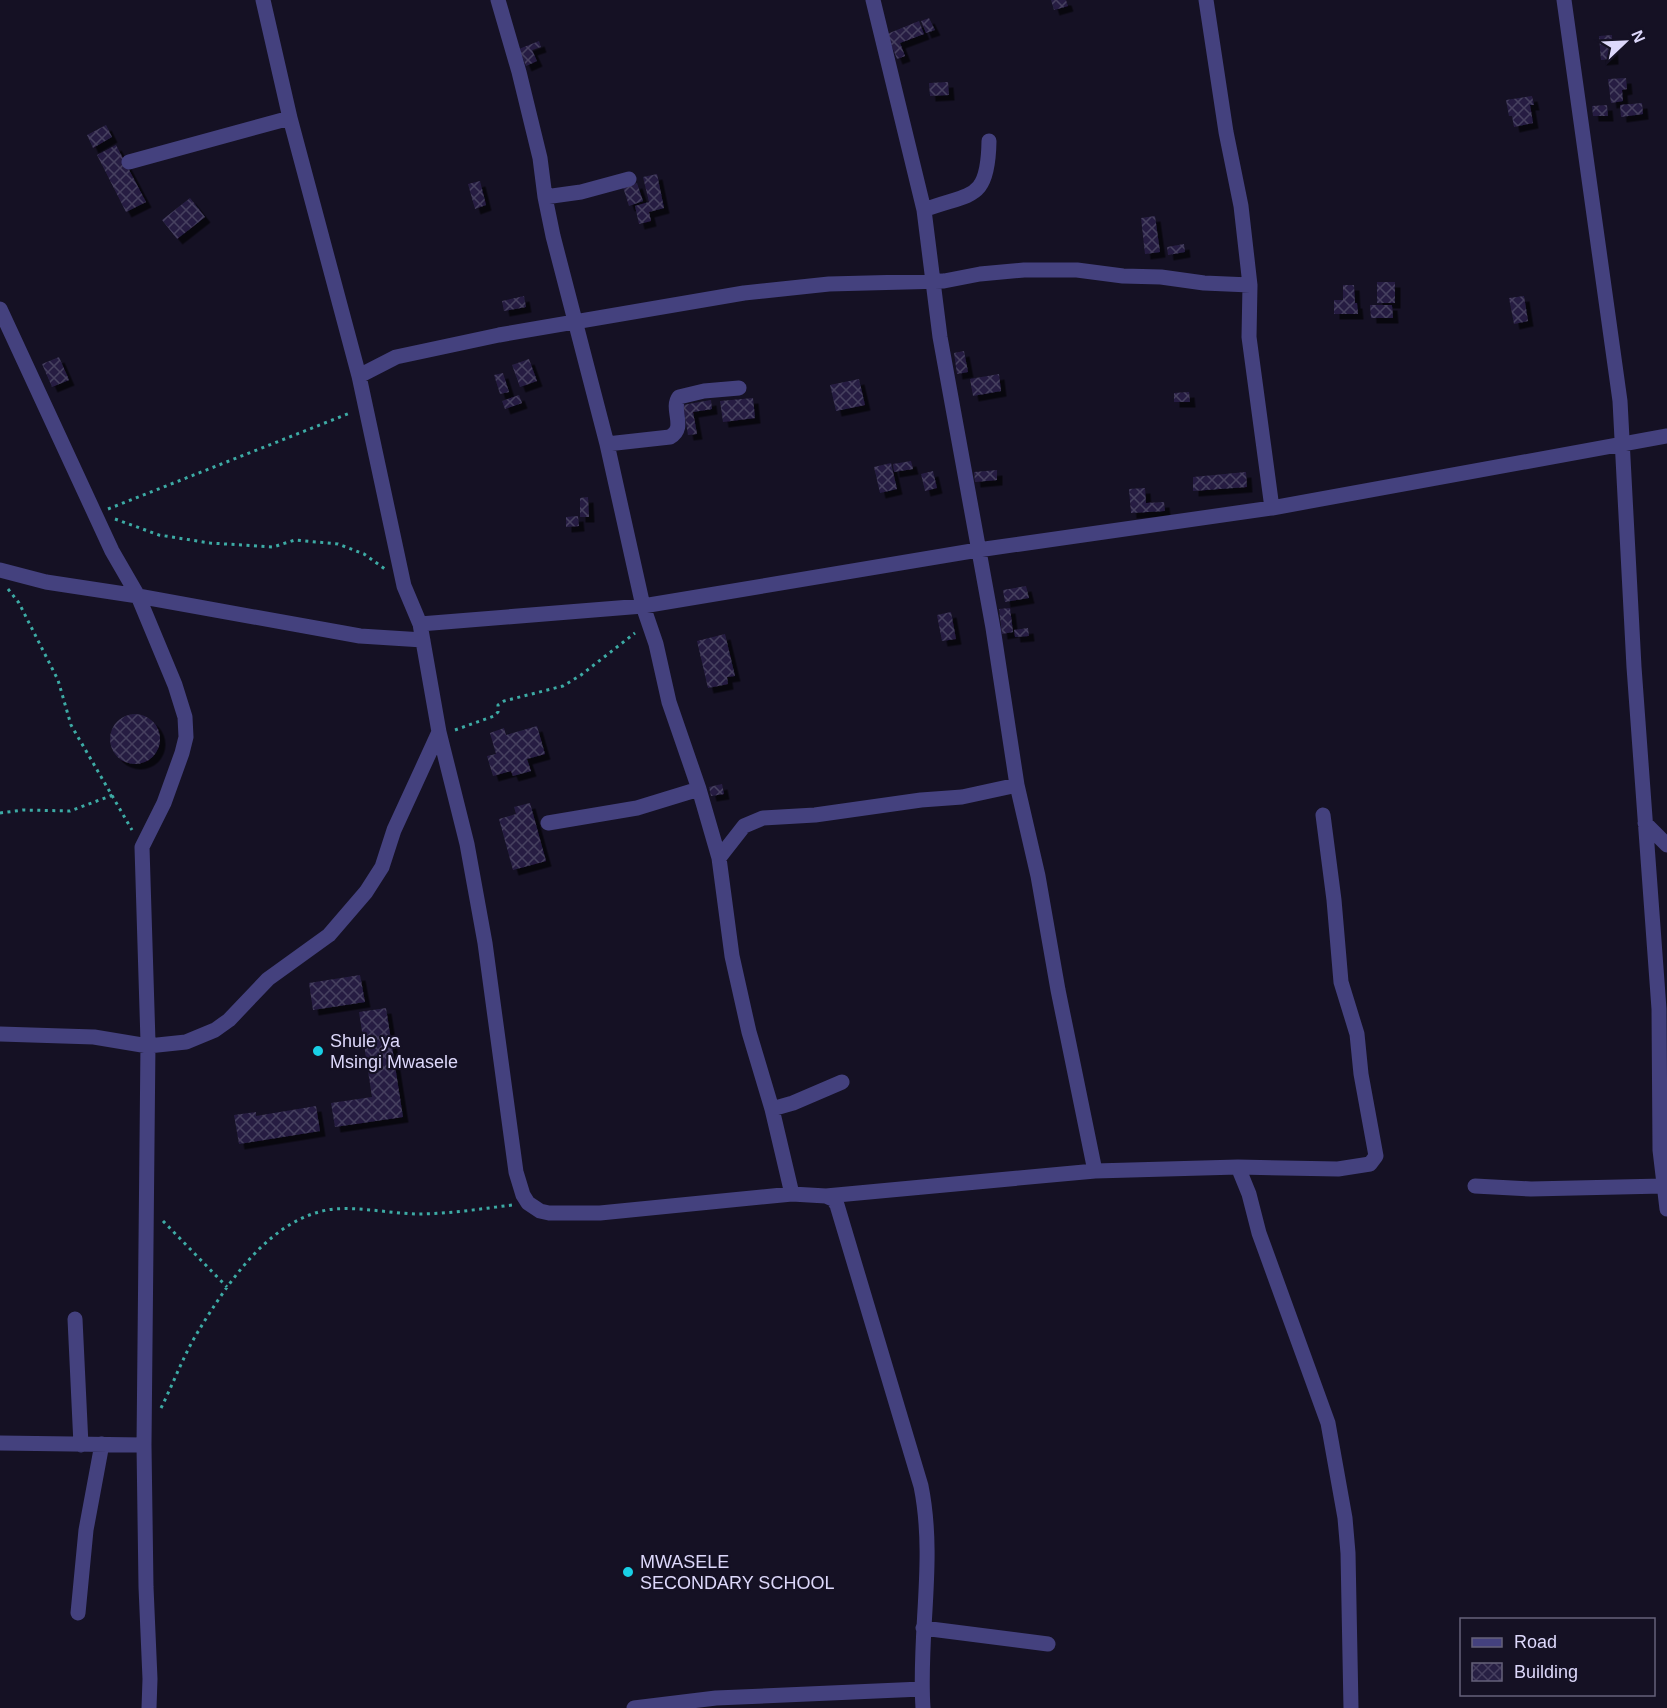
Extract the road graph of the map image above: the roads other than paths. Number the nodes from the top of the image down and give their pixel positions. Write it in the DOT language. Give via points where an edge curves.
graph roads {
  1 [pos="263,0"];
  2 [pos="498,0"];
  3 [pos="873,0"];
  4 [pos="1206,0"];
  5 [pos="1564,0"];
  6 [pos="290,118"];
  7 [pos="988,141"];
  8 [pos="129,162"];
  9 [pos="629,178"];
  10 [pos="545,197"];
  11 [pos="924,210"];
  12 [pos="933,281"];
  13 [pos="1250,285"];
  14 [pos="0,309"];
  15 [pos="576,321"];
  16 [pos="359,376"];
  17 [pos="739,388"];
  18 [pos="1667,436"];
  19 [pos="608,444"];
  20 [pos="1622,445"];
  21 [pos="1272,508"];
  22 [pos="978,550"];
  23 [pos="0,570"];
  24 [pos="138,596"];
  25 [pos="643,606"];
  26 [pos="420,624"];
  27 [pos="423,640"];
  28 [pos="439,734"];
  29 [pos="1017,785"];
  30 [pos="699,789"];
  31 [pos="1323,815"];
  32 [pos="548,823"];
  33 [pos="1645,823"];
  34 [pos="1667,845"];
  35 [pos="718,858"];
  36 [pos="1663,1009"];
  37 [pos="0,1034"];
  38 [pos="148,1046"];
  39 [pos="842,1082"];
  40 [pos="772,1108"];
  41 [pos="1238,1167"];
  42 [pos="1095,1171"];
  43 [pos="1475,1186"];
  44 [pos="1663,1186"];
  45 [pos="792,1194"];
  46 [pos="826,1196"];
  47 [pos="1667,1209"];
  48 [pos="75,1319"];
  49 [pos="0,1443"];
  50 [pos="102,1444"];
  51 [pos="81,1445"];
  52 [pos="144,1445"];
  53 [pos="78,1613"];
  54 [pos="923,1628"];
  55 [pos="1048,1644"];
  56 [pos="921,1689"];
  57 [pos="148,1708"];
  58 [pos="634,1708"];
  59 [pos="923,1708"];
  60 [pos="1351,1708"];
  1 -- 6 [label="street"];
  2 -- 10 [label="street" via="525,94"];
  3 -- 11 [label="street"];
  4 -- 13 [label="street" via="1241,206"];
  5 -- 20 [label="street" via="1618,389"];
  6 -- 8 [label="street"];
  6 -- 16 [label="street"];
  7 -- 11 [label="street" via="986,176 976,190 964,198"];
  9 -- 10 [label="street" via="581,192"];
  10 -- 15 [label="street"];
  11 -- 12 [label="street"];
  12 -- 13 [label="street" via="1024,270 1077,270"];
  12 -- 15 [label="street" via="829,284 755,292"];
  12 -- 22 [label="street"];
  13 -- 21 [label="street" via="1249,337"];
  14 -- 24 [label="street" via="112,551"];
  15 -- 16 [label="street" via="396,357"];
  15 -- 19 [label="street"];
  16 -- 26 [label="street" via="404,586"];
  17 -- 19 [label="street" via="680,397 676,403 675,435"];
  18 -- 20 [label="street"];
  19 -- 25 [label="street"];
  20 -- 21 [label="street"];
  20 -- 33 [label="street"];
  21 -- 22 [label="street"];
  22 -- 25 [label="street"];
  22 -- 29 [label="street"];
  23 -- 24 [label="street" via="46,582"];
  24 -- 27 [label="street" via="360,636"];
  24 -- 38 [label="street" via="175,685 186,730 164,803 142,847"];
  25 -- 26 [label="street"];
  25 -- 30 [label="street" via="669,702"];
  26 -- 27 [label="street"];
  27 -- 28 [label="street"];
  28 -- 38 [label="street" via="394,830 382,867 329,934 268,980 215,1030 186,1042"];
  28 -- 45 [label="street" via="467,844 485,943 516,1172 528,1203 549,1213 600,1213"];
  29 -- 35 [label="street" via="962,797 763,818 744,826"];
  29 -- 42 [label="street"];
  30 -- 32 [label="street" via="637,808"];
  30 -- 35 [label="street"];
  31 -- 41 [label="street" via="1341,981 1357,1034 1376,1156 1370,1164 1338,1169"];
  33 -- 34 [label="street"];
  33 -- 36 [label="street"];
  35 -- 40 [label="street" via="732,956"];
  36 -- 44 [label="street"];
  37 -- 38 [label="street" via="94,1037"];
  38 -- 52 [label="street"];
  39 -- 40 [label="street"];
  40 -- 45 [label="street"];
  41 -- 42 [label="street"];
  41 -- 60 [label="street" via="1328,1423 1348,1553"];
  42 -- 46 [label="street"];
  43 -- 44 [label="street"];
  44 -- 47 [label="street"];
  45 -- 46 [label="street"];
  46 -- 54 [label="street" via="837,1205 921,1486 928,1549"];
  48 -- 51 [label="street"];
  49 -- 51 [label="street"];
  50 -- 51 [label="street"];
  50 -- 52 [label="street"];
  50 -- 53 [label="street" via="86,1530"];
  52 -- 57 [label="street"];
  54 -- 55 [label="street"];
  54 -- 56 [label="street"];
  56 -- 58 [label="street" via="716,1698"];
  56 -- 59 [label="street"];
}
